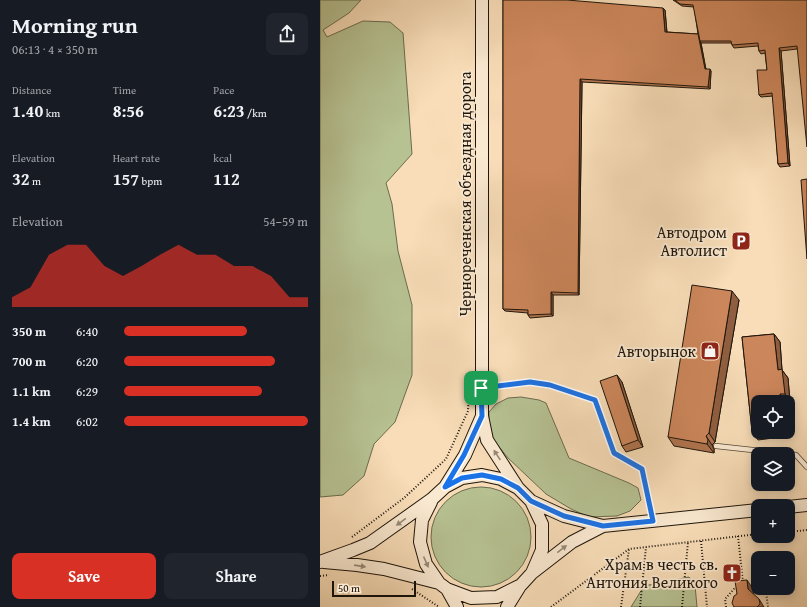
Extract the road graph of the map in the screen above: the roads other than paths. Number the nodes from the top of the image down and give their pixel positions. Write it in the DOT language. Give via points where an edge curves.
graph roads {
  1 [pos="482,0"];
  2 [pos="481,388"];
  3 [pos="482,416"];
  4 [pos="716,446"];
  5 [pos="751,450"];
  6 [pos="795,455"];
  7 [pos="807,467"];
  8 [pos="445,487"];
  9 [pos="518,488"];
  10 [pos="432,499"];
  11 [pos="531,501"];
  12 [pos="807,505"];
  13 [pos="795,506"];
  14 [pos="751,511"];
  15 [pos="653,521"];
  16 [pos="603,526"];
  17 [pos="321,562"];
  18 [pos="532,573"];
  19 [pos="521,585"];
  20 [pos="443,586"];
  21 [pos="457,607"];
  22 [pos="507,607"];
  1 -- 2 [label="main road, Чернореченская объездная дорога"];
  2 -- 3 [label="main road, Чернореченская объездная дорога"];
  2 -- 15 [label="lane" via="530,382 550,385 595,400 614,453 642,469"];
  3 -- 8 [label="main road" via="464,455"];
  9 -- 3 [label="main road, one-way" via="488,440"];
  4 -- 5 [label="lane"];
  6 -- 7 [label="lane"];
  8 -- 9 [label="main road" via="462,478 482,475 501,479"];
  8 -- 10 [label="main road"];
  9 -- 11 [label="main road"];
  10 -- 17 [label="main road, one-way" via="370,543"];
  10 -- 20 [label="main road, one-way" via="422,520 420,542 426,564"];
  11 -- 16 [label="main road" via="564,516"];
  11 -- 18 [label="main road" via="542,524 542,550"];
  12 -- 13 [label="main road"];
  14 -- 15 [label="main road"];
  15 -- 16 [label="main road"];
  18 -- 16 [label="main road, one-way" via="572,542"];
  17 -- 20 [label="main road, one-way" via="384,569"];
  18 -- 19 [label="main road"];
  19 -- 20 [label="main road" via="498,597 484,598 471,598"];
  19 -- 22 [label="main road"];
  20 -- 21 [label="main road"];
}
